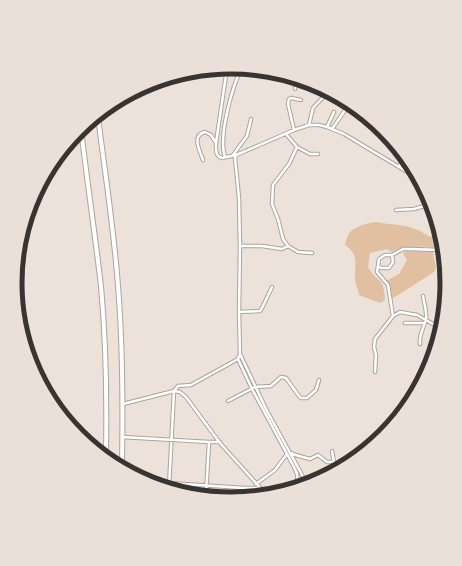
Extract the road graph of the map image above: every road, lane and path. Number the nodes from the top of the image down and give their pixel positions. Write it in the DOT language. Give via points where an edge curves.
graph roads {
  1 [pos="239,74"];
  2 [pos="226,75"];
  3 [pos="296,85"];
  4 [pos="296,89"];
  5 [pos="323,96"];
  6 [pos="301,100"];
  7 [pos="346,109"];
  8 [pos="334,112"];
  9 [pos="251,119"];
  10 [pos="99,121"];
  11 [pos="309,125"];
  12 [pos="327,127"];
  13 [pos="332,129"];
  14 [pos="294,130"];
  15 [pos="286,134"];
  16 [pos="82,136"];
  17 [pos="216,143"];
  18 [pos="297,147"];
  19 [pos="318,154"];
  20 [pos="235,155"];
  21 [pos="225,157"];
  22 [pos="203,160"];
  23 [pos="401,162"];
  24 [pos="398,167"];
  25 [pos="409,173"];
  26 [pos="425,206"];
  27 [pos="396,210"];
  28 [pos="240,246"];
  29 [pos="288,246"];
  30 [pos="437,250"];
  31 [pos="312,253"];
  32 [pos="392,255"];
  33 [pos="378,266"];
  34 [pos="272,287"];
  35 [pos="422,296"];
  36 [pos="239,312"];
  37 [pos="393,316"];
  38 [pos="426,320"];
  39 [pos="424,323"];
  40 [pos="405,324"];
  41 [pos="436,325"];
  42 [pos="420,344"];
  43 [pos="240,354"];
  44 [pos="238,359"];
  45 [pos="375,372"];
  46 [pos="319,380"];
  47 [pos="253,388"];
  48 [pos="174,391"];
  49 [pos="228,401"];
  50 [pos="124,404"];
  51 [pos="122,437"];
  52 [pos="171,440"];
  53 [pos="209,442"];
  54 [pos="220,442"];
  55 [pos="106,450"];
  56 [pos="332,451"];
  57 [pos="289,453"];
  58 [pos="122,461"];
  59 [pos="334,462"];
  60 [pos="304,479"];
  61 [pos="297,481"];
  62 [pos="169,483"];
  63 [pos="256,484"];
  64 [pos="178,485"];
  65 [pos="206,486"];
  66 [pos="244,488"];
  67 [pos="260,488"];
  68 [pos="206,490"];
  69 [pos="244,492"];
  1 -- 21 [label="street" via="226,122 223,148"];
  2 -- 17 [label="street"];
  3 -- 4 [label="street"];
  5 -- 11 [label="street" via="313,108"];
  6 -- 14 [label="street" via="289,99"];
  7 -- 13 [label="street"];
  8 -- 12 [label="street"];
  9 -- 20 [label="street" via="247,136"];
  10 -- 50 [label="highway" via="118,284"];
  11 -- 12 [label="street"];
  11 -- 14 [label="street"];
  12 -- 13 [label="street"];
  13 -- 24 [label="street"];
  14 -- 15 [label="street"];
  15 -- 18 [label="street"];
  15 -- 20 [label="street"];
  16 -- 55 [label="highway" via="103,313"];
  17 -- 21 [label="street" via="216,152 220,157"];
  17 -- 22 [label="street" via="208,133 199,135 198,145"];
  18 -- 19 [label="street" via="310,154"];
  18 -- 29 [label="street" via="272,190 272,208"];
  20 -- 21 [label="street"];
  20 -- 28 [label="street"];
  23 -- 24 [label="street"];
  24 -- 25 [label="street"];
  26 -- 27 [label="street"];
  28 -- 29 [label="street" via="282,249"];
  28 -- 36 [label="street"];
  29 -- 31 [label="street" via="298,252"];
  30 -- 32 [label="street" via="403,249"];
  32 -- 33 [label="street" via="382,256"];
  32 -- 33 [label="street" via="393,262 389,268"];
  33 -- 37 [label="street" via="377,272 388,285"];
  34 -- 36 [label="street" via="260,311"];
  35 -- 38 [label="street"];
  36 -- 43 [label="street"];
  37 -- 38 [label="street" via="404,312"];
  37 -- 45 [label="street" via="375,339"];
  38 -- 39 [label="street"];
  38 -- 41 [label="street"];
  39 -- 40 [label="street"];
  39 -- 42 [label="street"];
  43 -- 44 [label="street"];
  43 -- 47 [label="street"];
  44 -- 47 [label="street"];
  44 -- 48 [label="street" via="191,385 178,386"];
  46 -- 47 [label="street" via="316,390 304,398 299,396 284,377 268,387"];
  47 -- 49 [label="street"];
  47 -- 57 [label="street"];
  48 -- 50 [label="street"];
  48 -- 52 [label="street"];
  48 -- 54 [label="street" via="186,396"];
  50 -- 51 [label="highway"];
  51 -- 52 [label="street"];
  51 -- 58 [label="highway"];
  52 -- 53 [label="street"];
  52 -- 62 [label="street"];
  53 -- 54 [label="street"];
  53 -- 65 [label="street"];
  54 -- 63 [label="street"];
  56 -- 59 [label="street"];
  57 -- 59 [label="street" via="310,459 318,455 327,462"];
  57 -- 60 [label="street"];
  57 -- 61 [label="street"];
  57 -- 63 [label="street" via="275,470"];
  63 -- 67 [label="street"];
  64 -- 65 [label="street"];
  65 -- 66 [label="street"];
  65 -- 68 [label="street"];
  66 -- 67 [label="street"];
  66 -- 69 [label="street"];
}
